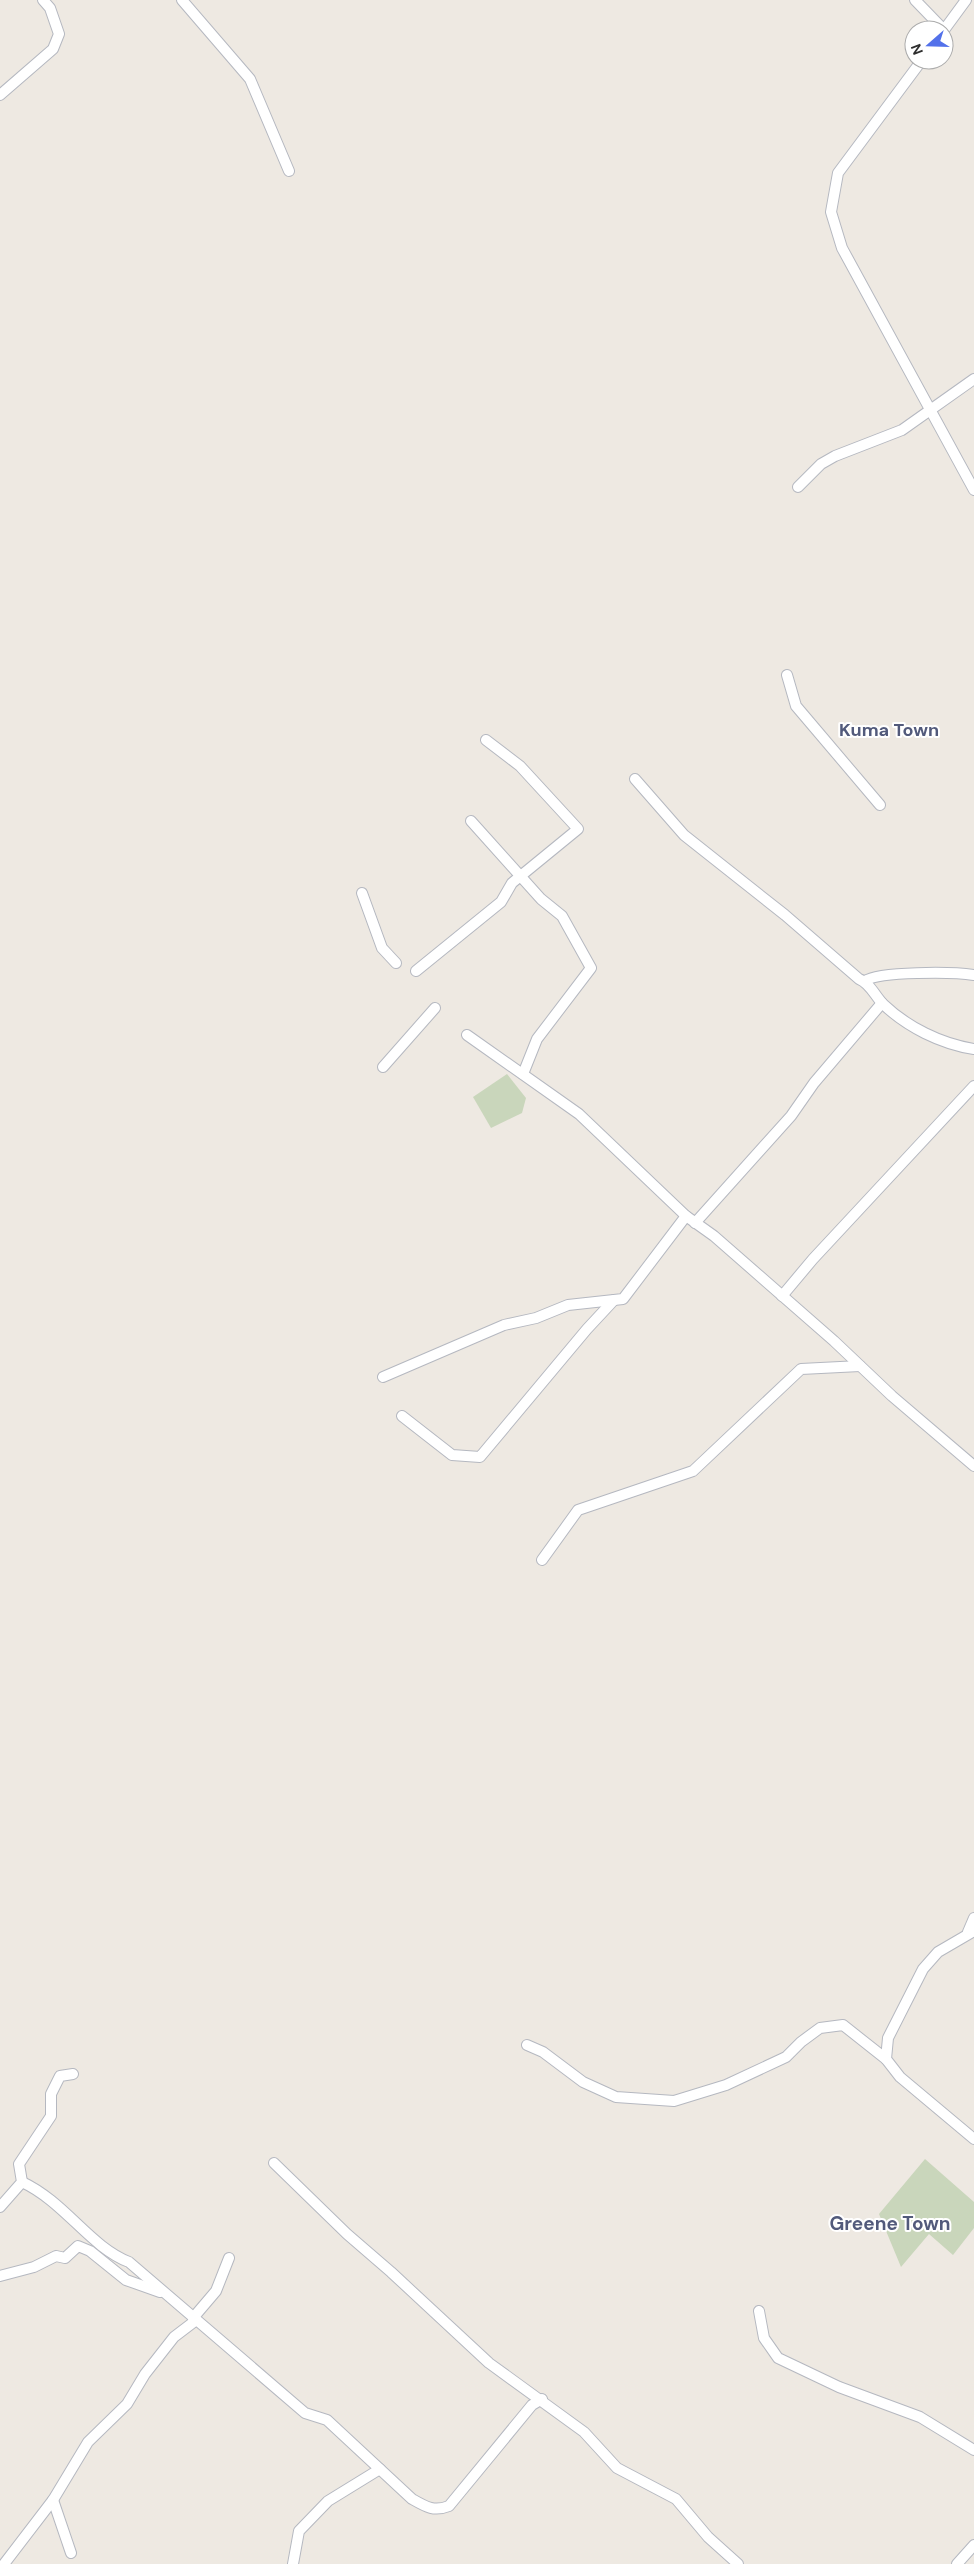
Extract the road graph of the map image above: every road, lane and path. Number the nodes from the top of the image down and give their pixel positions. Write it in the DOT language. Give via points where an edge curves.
graph roads {
  1 [pos="43,0"];
  2 [pos="182,0"];
  3 [pos="915,0"];
  4 [pos="966,0"];
  5 [pos="915,70"];
  6 [pos="0,95"];
  7 [pos="289,171"];
  8 [pos="974,379"];
  9 [pos="930,410"];
  10 [pos="798,487"];
  11 [pos="974,490"];
  12 [pos="787,675"];
  13 [pos="486,740"];
  14 [pos="635,779"];
  15 [pos="880,805"];
  16 [pos="471,821"];
  17 [pos="520,877"];
  18 [pos="362,893"];
  19 [pos="396,963"];
  20 [pos="416,971"];
  21 [pos="974,975"];
  22 [pos="865,981"];
  23 [pos="882,1003"];
  24 [pos="435,1008"];
  25 [pos="467,1035"];
  26 [pos="974,1049"];
  27 [pos="383,1067"];
  28 [pos="523,1074"];
  29 [pos="974,1086"];
  30 [pos="686,1216"];
  31 [pos="695,1223"];
  32 [pos="782,1296"];
  33 [pos="614,1300"];
  34 [pos="860,1366"];
  35 [pos="383,1377"];
  36 [pos="402,1416"];
  37 [pos="974,1466"];
  38 [pos="542,1560"];
  39 [pos="974,1918"];
  40 [pos="971,1932"];
  41 [pos="527,2046"];
  42 [pos="886,2059"];
  43 [pos="73,2074"];
  44 [pos="974,2139"];
  45 [pos="274,2163"];
  46 [pos="22,2182"];
  47 [pos="0,2207"];
  48 [pos="229,2258"];
  49 [pos="0,2276"];
  50 [pos="165,2294"];
  51 [pos="759,2311"];
  52 [pos="194,2319"];
  53 [pos="542,2399"];
  54 [pos="974,2450"];
  55 [pos="380,2469"];
  56 [pos="53,2500"];
  57 [pos="974,2546"];
  58 [pos="72,2553"];
  59 [pos="4,2564"];
  60 [pos="293,2564"];
  61 [pos="738,2564"];
  62 [pos="957,2564"];
  1 -- 6 [label="street" via="50,8 59,34 53,49"];
  2 -- 7 [label="street" via="250,79"];
  3 -- 4 [label="street" via="944,30"];
  5 -- 9 [label="street" via="838,173 831,212 842,248"];
  8 -- 9 [label="street"];
  9 -- 10 [label="street" via="902,430 821,464"];
  9 -- 11 [label="street"];
  12 -- 15 [label="street" via="796,706"];
  13 -- 17 [label="street" via="520,766 578,829"];
  14 -- 22 [label="street" via="684,835"];
  16 -- 17 [label="street"];
  17 -- 20 [label="street" via="512,883 501,902"];
  17 -- 28 [label="street" via="562,916 591,968 536,1039"];
  18 -- 19 [label="street" via="382,948"];
  21 -- 22 [label="street" via="888,975 872,976"];
  22 -- 23 [label="street"];
  23 -- 26 [label="street" via="915,1029"];
  23 -- 31 [label="street" via="814,1083 791,1116"];
  24 -- 27 [label="street"];
  25 -- 28 [label="street"];
  28 -- 30 [label="street" via="579,1114"];
  29 -- 32 [label="street"];
  30 -- 31 [label="street"];
  30 -- 33 [label="street" via="623,1299"];
  31 -- 32 [label="street"];
  32 -- 34 [label="street"];
  33 -- 35 [label="street" via="568,1305 536,1318 504,1325"];
  33 -- 36 [label="street" via="480,1457 452,1455"];
  34 -- 37 [label="street"];
  34 -- 38 [label="street" via="801,1368 693,1471 578,1510"];
  39 -- 40 [label="street"];
  40 -- 42 [label="street" via="938,1952 923,1969 888,2038"];
  41 -- 42 [label="street" via="543,2052 583,2082 616,2097 674,2101 726,2085 786,2057 820,2028 843,2025"];
  42 -- 44 [label="street" via="900,2077"];
  43 -- 46 [label="street" via="60,2076 51,2094 51,2116 19,2164"];
  45 -- 53 [label="street" via="489,2363"];
  46 -- 47 [label="street"];
  46 -- 50 [label="street" via="40,2190 113,2256 129,2262"];
  48 -- 52 [label="street" via="216,2291"];
  49 -- 50 [label="street" via="34,2267 56,2256 65,2258 78,2246 90,2251 126,2280"];
  50 -- 52 [label="street"];
  51 -- 54 [label="street" via="764,2338 778,2358 839,2387 920,2416"];
  52 -- 55 [label="street" via="305,2413 327,2420"];
  52 -- 56 [label="street" via="174,2337 126,2404 88,2442"];
  53 -- 55 [label="street" via="532,2405 449,2506 438,2510 426,2507 412,2499"];
  53 -- 61 [label="street" via="584,2432 617,2468 676,2499 708,2537"];
  55 -- 60 [label="street" via="328,2501 299,2531"];
  56 -- 58 [label="street"];
  56 -- 59 [label="street"];
  57 -- 62 [label="street"];
}
